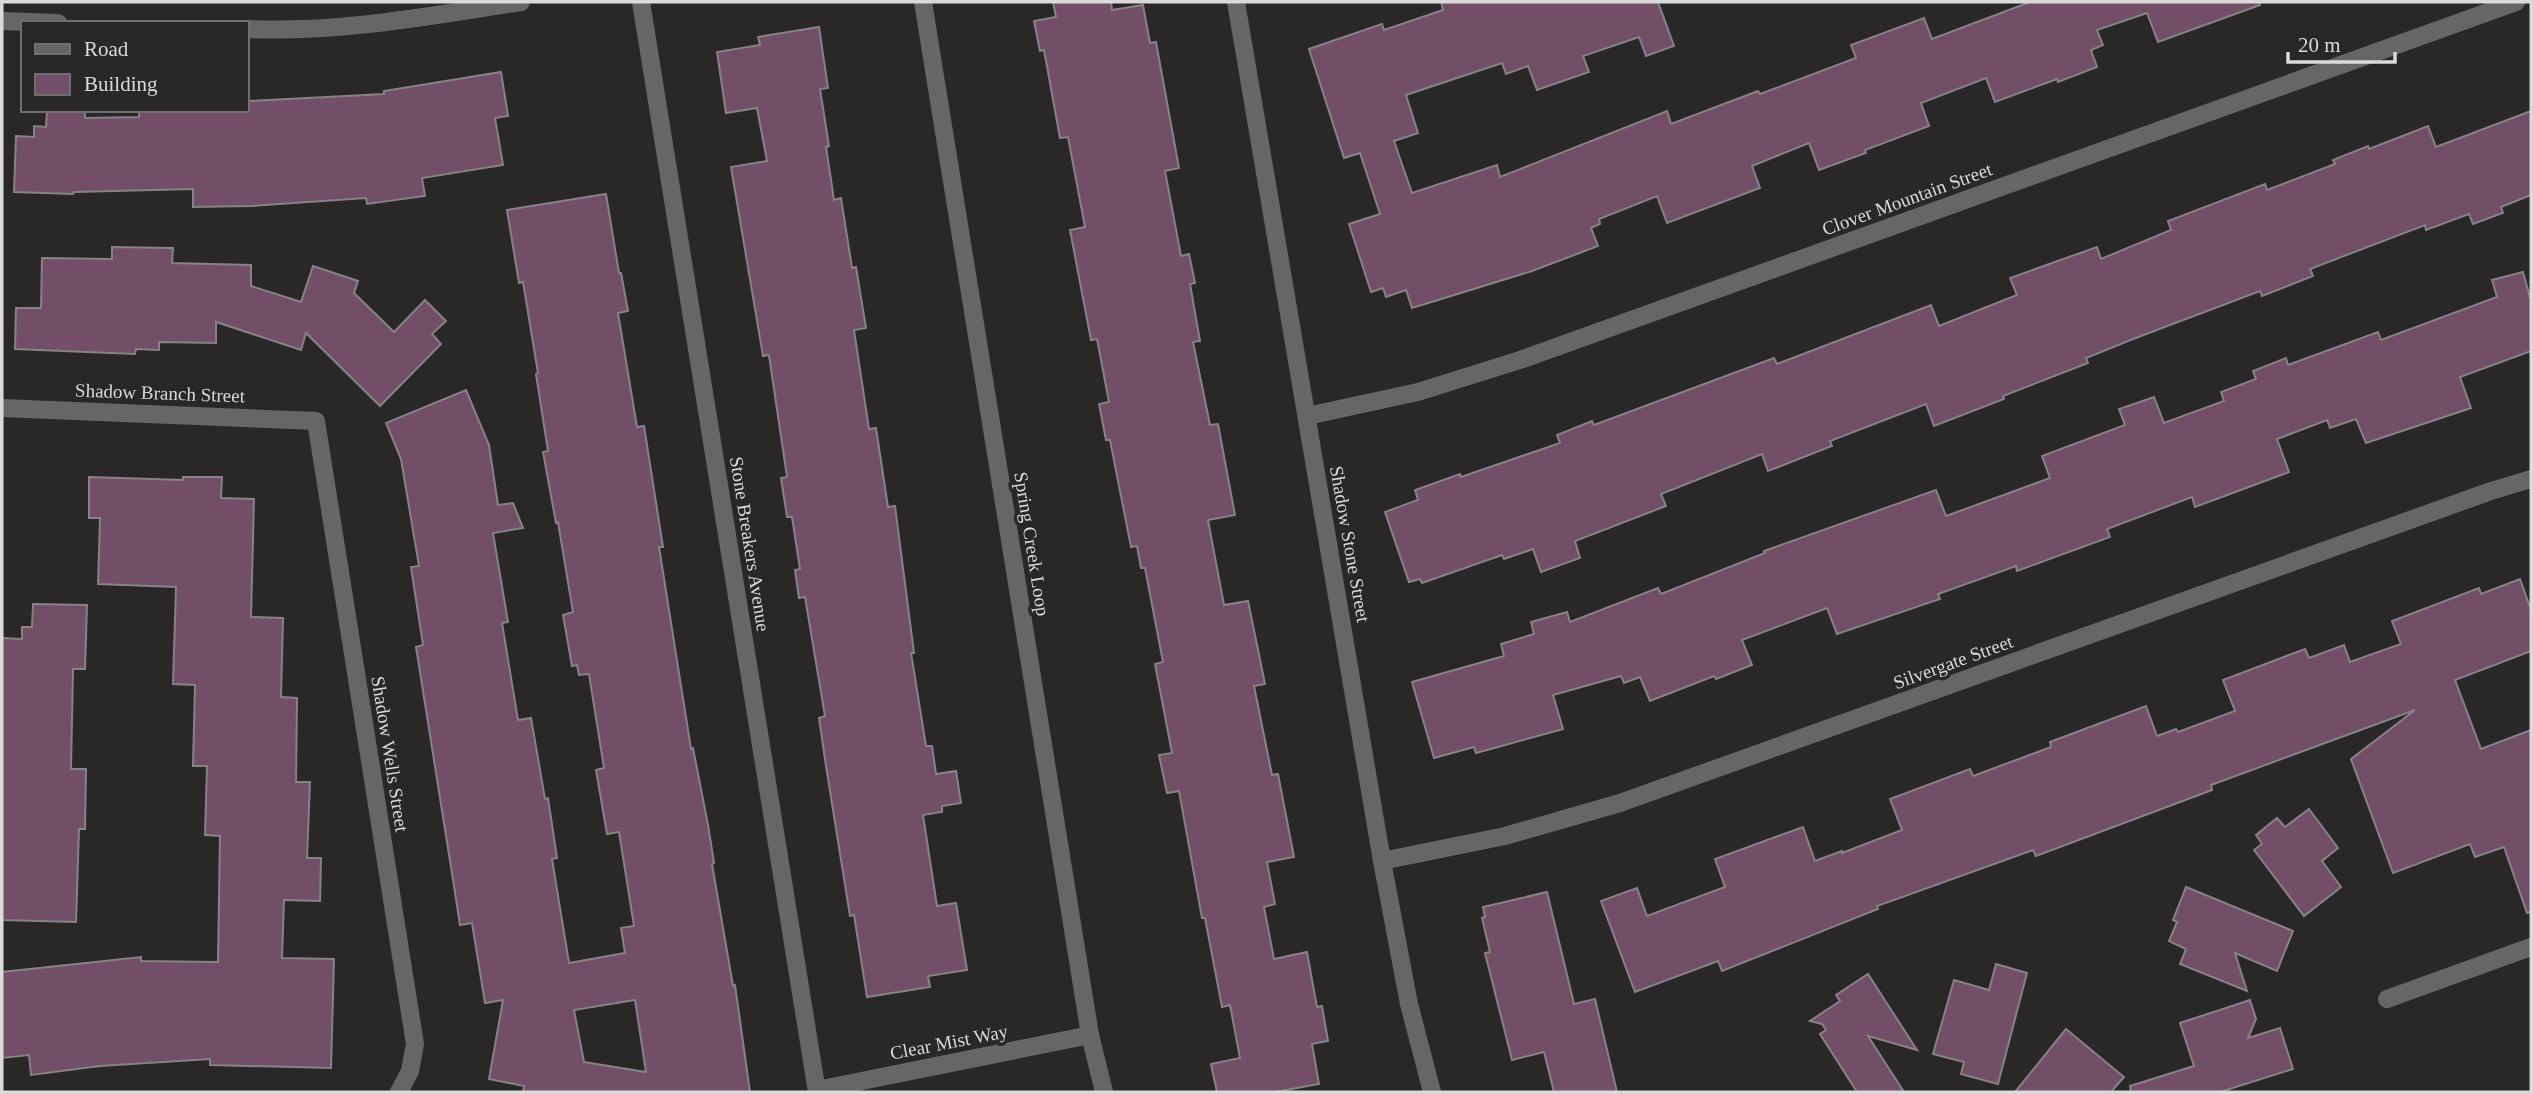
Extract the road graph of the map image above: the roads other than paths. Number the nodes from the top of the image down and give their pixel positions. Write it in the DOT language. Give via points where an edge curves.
graph roads {
  1 [pos="521,2"];
  2 [pos="641,2"];
  3 [pos="923,2"];
  4 [pos="1236,2"];
  5 [pos="2516,2"];
  6 [pos="2,21"];
  7 [pos="21,22"];
  8 [pos="248,29"];
  9 [pos="2,408"];
  10 [pos="1307,416"];
  11 [pos="316,421"];
  12 [pos="2531,479"];
  13 [pos="1382,862"];
  14 [pos="2531,947"];
  15 [pos="2387,999"];
  16 [pos="1090,1035"];
  17 [pos="817,1091"];
  18 [pos="399,1092"];
  19 [pos="1104,1092"];
  20 [pos="1432,1092"];
  1 -- 8 [label="street" via="375,25"];
  2 -- 17 [label="street, Stone Breakers Avenue"];
  3 -- 16 [label="street, Spring Creek Loop"];
  4 -- 10 [label="street, Shadow Stone Street"];
  5 -- 10 [label="street, Clover Mountain Street" via="1523,359 1418,392"];
  6 -- 7 [label="street"];
  9 -- 11 [label="street, Shadow Branch Street"];
  10 -- 13 [label="street, Shadow Stone Street"];
  11 -- 18 [label="street, Shadow Wells Street" via="415,1044 410,1071"];
  12 -- 13 [label="street, Silvergate Street" via="1620,803 1505,836"];
  13 -- 20 [label="street, Shadow Stone Street" via="1409,1004"];
  14 -- 15 [label="street"];
  16 -- 17 [label="street, Clear Mist Way"];
  16 -- 19 [label="street, Spring Creek Loop"];
}
